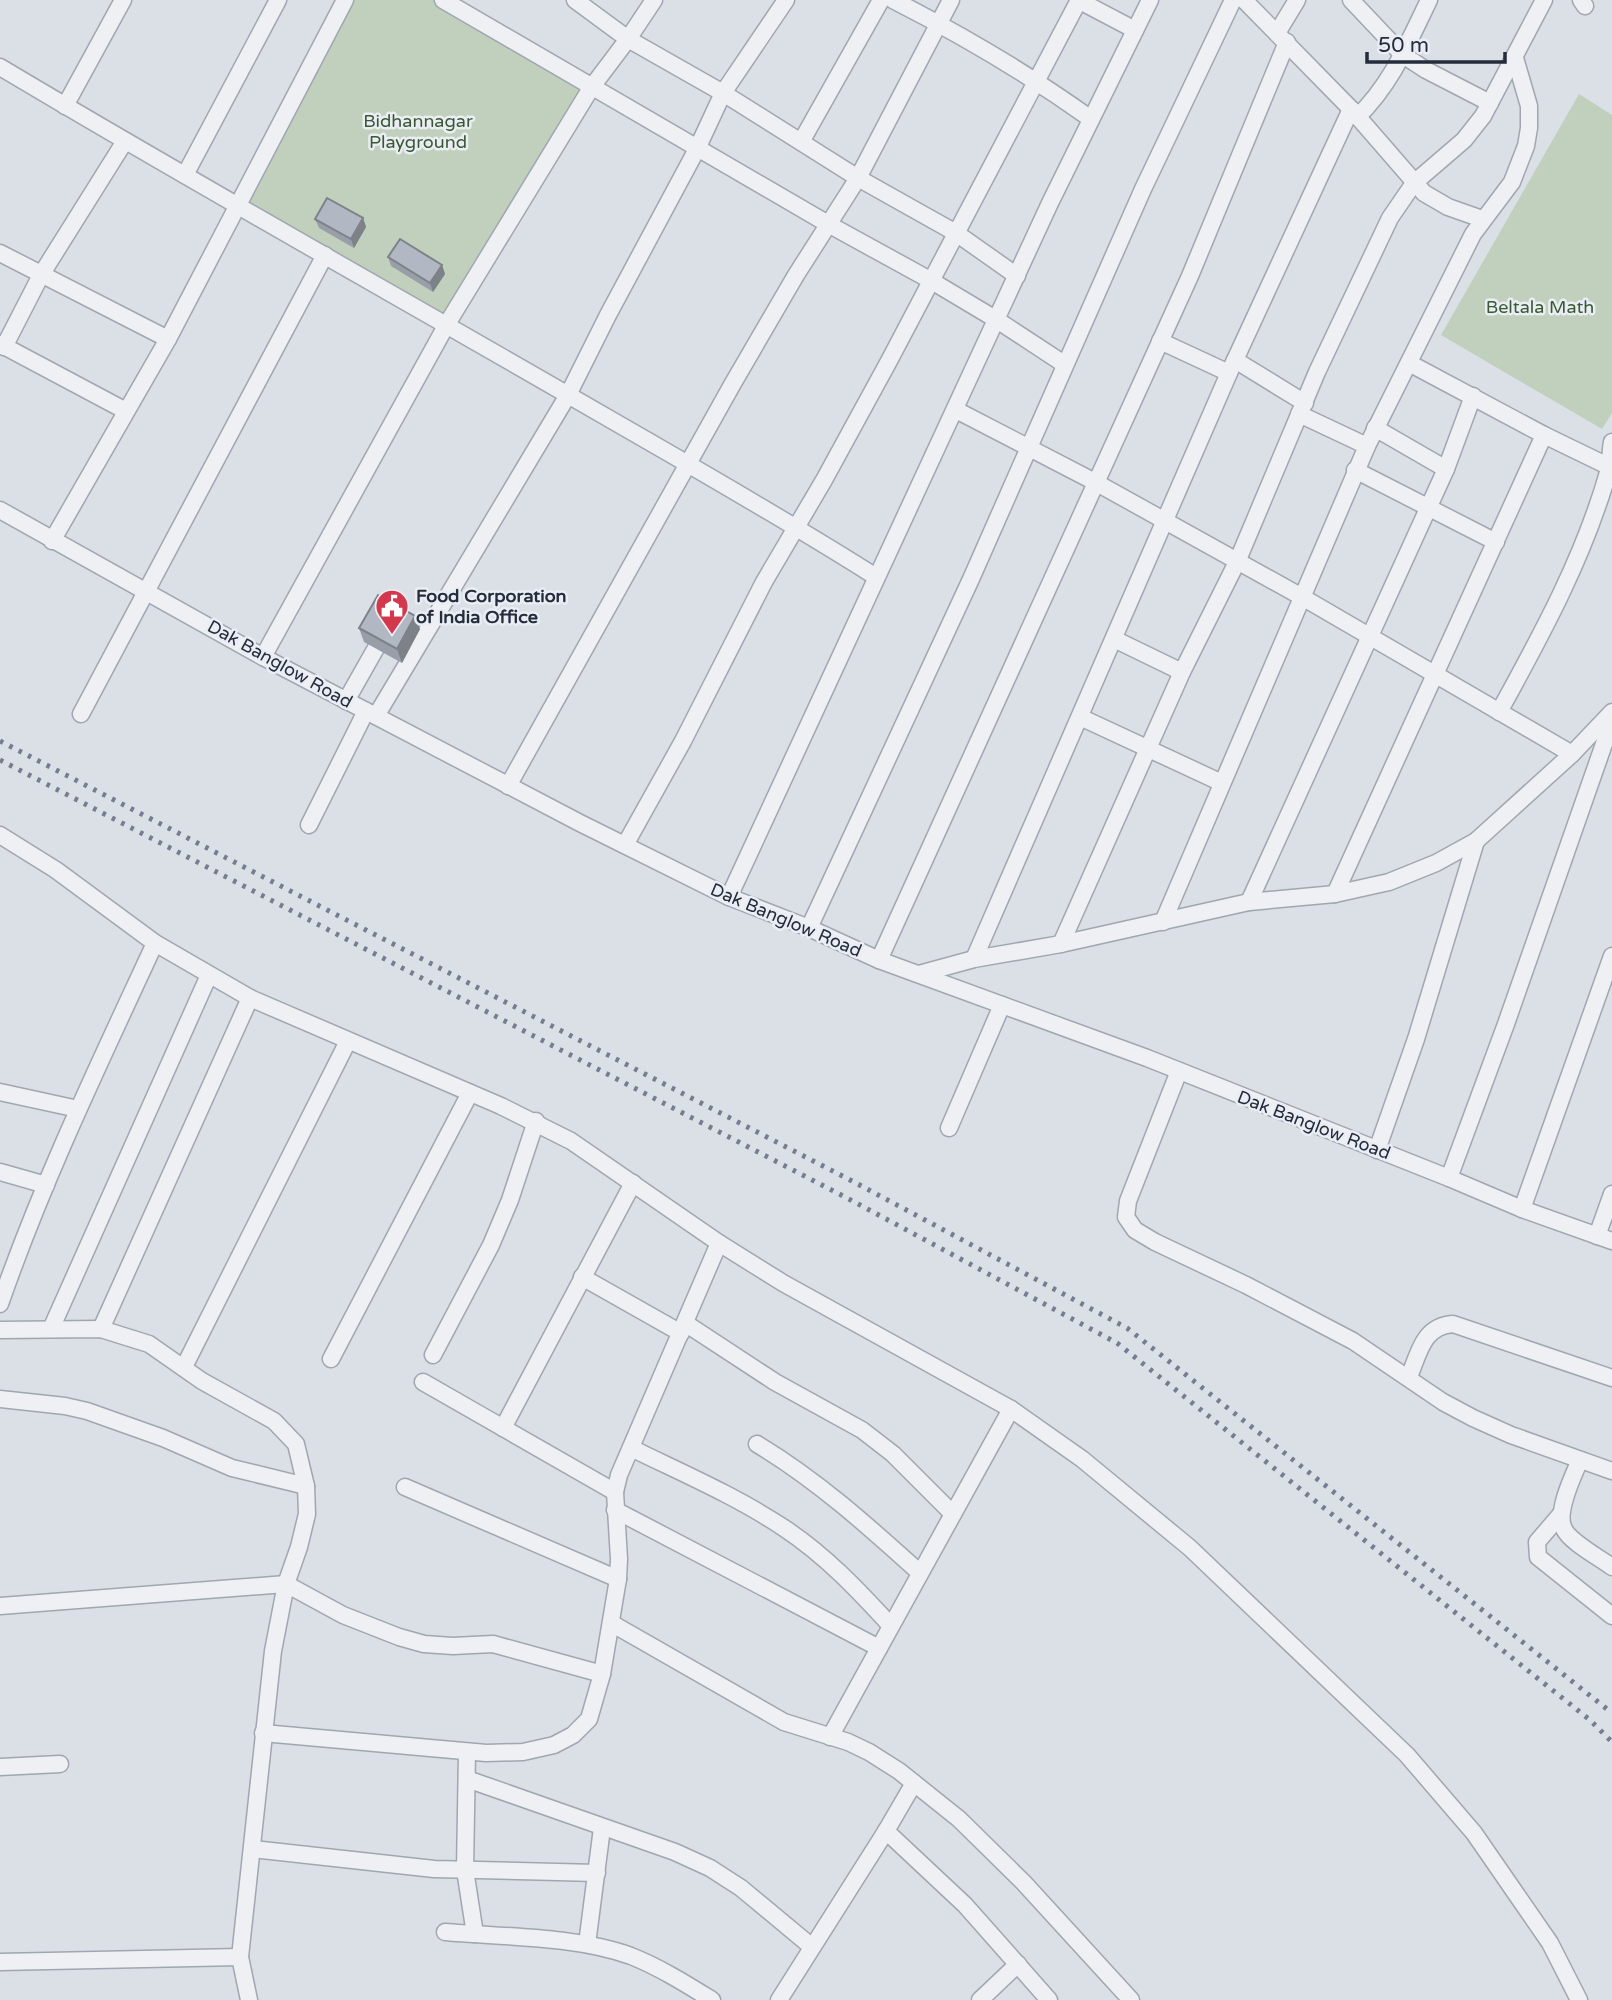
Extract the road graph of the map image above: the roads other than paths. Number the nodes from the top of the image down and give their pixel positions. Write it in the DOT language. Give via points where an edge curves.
graph roads {
  1 [pos="123,0"];
  2 [pos="278,0"];
  3 [pos="345,0"];
  4 [pos="443,0"];
  5 [pos="575,0"];
  6 [pos="654,0"];
  7 [pos="786,0"];
  8 [pos="881,0"];
  9 [pos="893,0"];
  10 [pos="951,0"];
  11 [pos="1079,0"];
  12 [pos="1150,0"];
  13 [pos="1233,0"];
  14 [pos="1244,0"];
  15 [pos="1297,0"];
  16 [pos="1351,0"];
  17 [pos="1429,0"];
  18 [pos="1544,0"];
  19 [pos="595,7"];
  20 [pos="939,23"];
  21 [pos="1135,30"];
  22 [pos="1282,37"];
  23 [pos="628,39"];
  24 [pos="1403,55"];
  25 [pos="1515,58"];
  26 [pos="0,67"];
  27 [pos="1038,81"];
  28 [pos="590,88"];
  29 [pos="723,93"];
  30 [pos="1490,103"];
  31 [pos="65,106"];
  32 [pos="1354,113"];
  33 [pos="1091,119"];
  34 [pos="125,142"];
  35 [pos="801,142"];
  36 [pos="697,149"];
  37 [pos="184,175"];
  38 [pos="858,178"];
  39 [pos="1414,183"];
  40 [pos="238,205"];
  41 [pos="1482,219"];
  42 [pos="828,224"];
  43 [pos="956,233"];
  44 [pos="0,253"];
  45 [pos="325,254"];
  46 [pos="41,275"];
  47 [pos="1017,276"];
  48 [pos="930,280"];
  49 [pos="997,320"];
  50 [pos="447,324"];
  51 [pos="168,339"];
  52 [pos="1160,341"];
  53 [pos="2,345"];
  54 [pos="1409,363"];
  55 [pos="1064,364"];
  56 [pos="1232,366"];
  57 [pos="568,395"];
  58 [pos="1473,396"];
  59 [pos="1302,408"];
  60 [pos="956,410"];
  61 [pos="126,411"];
  62 [pos="1375,428"];
  63 [pos="1544,435"];
  64 [pos="1612,442"];
  65 [pos="1367,446"];
  66 [pos="1027,448"];
  67 [pos="688,464"];
  68 [pos="1611,467"];
  69 [pos="1446,469"];
  70 [pos="1355,470"];
  71 [pos="1095,482"];
  72 [pos="1427,509"];
  73 [pos="0,510"];
  74 [pos="1165,523"];
  75 [pos="797,527"];
  76 [pos="51,541"];
  77 [pos="1496,542"];
  78 [pos="1237,562"];
  79 [pos="876,577"];
  80 [pos="146,592"];
  81 [pos="1302,597"];
  82 [pos="1370,638"];
  83 [pos="1114,639"];
  84 [pos="376,648"];
  85 [pos="263,657"];
  86 [pos="1182,672"];
  87 [pos="1436,673"];
  88 [pos="346,701"];
  89 [pos="1499,712"];
  90 [pos="1612,712"];
  91 [pos="82,714"];
  92 [pos="371,714"];
  93 [pos="1080,717"];
  94 [pos="1612,721"];
  95 [pos="1148,749"];
  96 [pos="1572,754"];
  97 [pos="1222,783"];
  98 [pos="508,786"];
  99 [pos="309,825"];
  100 [pos="0,835"];
  101 [pos="1476,841"];
  102 [pos="625,845"];
  103 [pos="1335,894"];
  104 [pos="729,897"];
  105 [pos="1249,902"];
  106 [pos="1163,922"];
  107 [pos="809,928"];
  108 [pos="155,943"];
  109 [pos="1061,944"];
  110 [pos="1612,956"];
  111 [pos="974,959"];
  112 [pos="878,960"];
  113 [pos="919,974"];
  114 [pos="209,975"];
  115 [pos="250,998"];
  116 [pos="1002,1005"];
  117 [pos="348,1041"];
  118 [pos="1179,1071"];
  119 [pos="0,1092"];
  120 [pos="470,1093"];
  121 [pos="78,1109"];
  122 [pos="536,1121"];
  123 [pos="948,1128"];
  124 [pos="1377,1150"];
  125 [pos="0,1172"];
  126 [pos="1449,1178"];
  127 [pos="632,1183"];
  128 [pos="46,1185"];
  129 [pos="1612,1194"];
  130 [pos="1522,1209"];
  131 [pos="1604,1239"];
  132 [pos="719,1243"];
  133 [pos="582,1277"];
  134 [pos="0,1304"];
  135 [pos="683,1328"];
  136 [pos="51,1329"];
  137 [pos="101,1329"];
  138 [pos="0,1330"];
  139 [pos="433,1355"];
  140 [pos="331,1359"];
  141 [pos="184,1367"];
  142 [pos="1409,1377"];
  143 [pos="1612,1377"];
  144 [pos="423,1382"];
  145 [pos="0,1399"];
  146 [pos="1011,1409"];
  147 [pos="503,1428"];
  148 [pos="757,1444"];
  149 [pos="631,1448"];
  150 [pos="1580,1460"];
  151 [pos="1612,1471"];
  152 [pos="306,1486"];
  153 [pos="405,1487"];
  154 [pos="615,1492"];
  155 [pos="615,1510"];
  156 [pos="953,1514"];
  157 [pos="1561,1514"];
  158 [pos="1612,1567"];
  159 [pos="920,1573"];
  160 [pos="618,1579"];
  161 [pos="286,1584"];
  162 [pos="0,1606"];
  163 [pos="1612,1616"];
  164 [pos="611,1623"];
  165 [pos="891,1626"];
  166 [pos="879,1648"];
  167 [pos="602,1674"];
  168 [pos="263,1733"];
  169 [pos="830,1737"];
  170 [pos="467,1752"];
  171 [pos="60,1764"];
  172 [pos="0,1767"];
  173 [pos="467,1779"];
  174 [pos="914,1783"];
  175 [pos="603,1828"];
  176 [pos="886,1831"];
  177 [pos="253,1849"];
  178 [pos="466,1870"];
  179 [pos="597,1873"];
  180 [pos="444,1932"];
  181 [pos="475,1934"];
  182 [pos="587,1944"];
  183 [pos="812,1948"];
  184 [pos="240,1957"];
  185 [pos="0,1962"];
  186 [pos="1018,1964"];
  187 [pos="249,2000"];
  188 [pos="712,2000"];
  189 [pos="779,2000"];
  190 [pos="980,2000"];
  191 [pos="1049,2000"];
  192 [pos="1130,2000"];
  193 [pos="1579,2000"];
  1 -- 31 [label="street"];
  2 -- 37 [label="street"];
  3 -- 40 [label="street"];
  4 -- 28 [label="street"];
  5 -- 19 [label="street"];
  6 -- 23 [label="street"];
  7 -- 29 [label="street"];
  8 -- 35 [label="street"];
  9 -- 20 [label="street"];
  10 -- 20 [label="street"];
  11 -- 21 [label="street"];
  11 -- 27 [label="street"];
  12 -- 21 [label="street"];
  13 -- 55 [label="street"];
  14 -- 22 [label="street"];
  15 -- 22 [label="street"];
  16 -- 24 [label="street"];
  17 -- 24 [label="street"];
  18 -- 25 [label="street"];
  19 -- 23 [label="street"];
  20 -- 27 [label="street"];
  20 -- 38 [label="street"];
  21 -- 33 [label="street"];
  22 -- 32 [label="street"];
  22 -- 52 [label="street" via="1190,276"];
  23 -- 28 [label="street"];
  23 -- 29 [label="street"];
  24 -- 30 [label="street"];
  24 -- 32 [label="street" via="1374,101"];
  25 -- 30 [label="street"];
  25 -- 41 [label="street" via="1529,106 1526,146 1512,182"];
  26 -- 31 [label="street"];
  27 -- 33 [label="street"];
  27 -- 43 [label="street"];
  28 -- 36 [label="street"];
  28 -- 50 [label="street"];
  29 -- 35 [label="street"];
  29 -- 36 [label="street"];
  30 -- 39 [label="street" via="1464,140"];
  31 -- 34 [label="street"];
  32 -- 39 [label="street"];
  32 -- 56 [label="street"];
  33 -- 47 [label="street"];
  34 -- 37 [label="street"];
  34 -- 46 [label="street"];
  35 -- 38 [label="street"];
  36 -- 42 [label="street"];
  36 -- 57 [label="street"];
  37 -- 40 [label="street"];
  38 -- 42 [label="street"];
  38 -- 43 [label="street"];
  39 -- 41 [label="street" via="1434,200"];
  39 -- 59 [label="street" via="1390,218"];
  40 -- 45 [label="street"];
  40 -- 51 [label="street"];
  41 -- 54 [label="street"];
  42 -- 48 [label="street"];
  42 -- 67 [label="street"];
  43 -- 47 [label="street"];
  43 -- 48 [label="street"];
  44 -- 46 [label="street"];
  45 -- 50 [label="street"];
  45 -- 80 [label="street"];
  46 -- 51 [label="street"];
  46 -- 53 [label="street"];
  47 -- 49 [label="street"];
  48 -- 49 [label="street"];
  48 -- 75 [label="street"];
  49 -- 55 [label="street"];
  49 -- 60 [label="street"];
  50 -- 57 [label="street"];
  50 -- 85 [label="street"];
  51 -- 61 [label="street"];
  52 -- 56 [label="street"];
  52 -- 71 [label="street"];
  53 -- 61 [label="street"];
  54 -- 58 [label="street"];
  54 -- 62 [label="street"];
  55 -- 66 [label="street"];
  56 -- 59 [label="street"];
  56 -- 74 [label="street"];
  57 -- 67 [label="street"];
  57 -- 92 [label="street"];
  58 -- 63 [label="street"];
  58 -- 69 [label="street"];
  59 -- 65 [label="street"];
  59 -- 78 [label="street"];
  60 -- 66 [label="street"];
  60 -- 79 [label="street"];
  61 -- 76 [label="street"];
  62 -- 65 [label="street"];
  62 -- 69 [label="street"];
  63 -- 68 [label="street"];
  63 -- 77 [label="street"];
  64 -- 68 [label="street"];
  65 -- 70 [label="street"];
  66 -- 71 [label="street"];
  66 -- 107 [label="street"];
  67 -- 75 [label="street"];
  67 -- 98 [label="street"];
  68 -- 89 [label="street" via="1567,581"];
  69 -- 72 [label="street"];
  70 -- 72 [label="street"];
  70 -- 81 [label="street"];
  71 -- 74 [label="street"];
  71 -- 112 [label="street"];
  72 -- 77 [label="street"];
  72 -- 82 [label="street"];
  73 -- 76 [label="street, Dak Banglow Road"];
  74 -- 78 [label="street"];
  74 -- 83 [label="street"];
  75 -- 79 [label="street"];
  75 -- 102 [label="street"];
  76 -- 80 [label="street, Dak Banglow Road"];
  77 -- 87 [label="street"];
  78 -- 81 [label="street"];
  78 -- 86 [label="street"];
  79 -- 104 [label="street"];
  80 -- 85 [label="street, Dak Banglow Road"];
  80 -- 91 [label="street"];
  81 -- 82 [label="street"];
  81 -- 97 [label="street"];
  82 -- 87 [label="street"];
  82 -- 105 [label="street"];
  83 -- 86 [label="street"];
  83 -- 93 [label="street"];
  84 -- 88 [label="street"];
  85 -- 88 [label="street, Dak Banglow Road"];
  86 -- 95 [label="street"];
  87 -- 89 [label="street"];
  87 -- 103 [label="street"];
  88 -- 92 [label="street, Dak Banglow Road"];
  89 -- 96 [label="street"];
  90 -- 96 [label="street"];
  92 -- 98 [label="street, Dak Banglow Road"];
  92 -- 99 [label="street"];
  93 -- 95 [label="street"];
  93 -- 111 [label="street"];
  94 -- 126 [label="street"];
  95 -- 97 [label="street"];
  95 -- 109 [label="street"];
  96 -- 101 [label="street"];
  97 -- 106 [label="street"];
  98 -- 102 [label="street, Dak Banglow Road"];
  100 -- 108 [label="street"];
  101 -- 103 [label="street" via="1389,882"];
  101 -- 124 [label="street"];
  102 -- 104 [label="street, Dak Banglow Road"];
  103 -- 105 [label="street"];
  104 -- 107 [label="street, Dak Banglow Road"];
  105 -- 106 [label="street"];
  106 -- 109 [label="street"];
  107 -- 112 [label="street, Dak Banglow Road"];
  108 -- 114 [label="street"];
  108 -- 121 [label="street"];
  109 -- 111 [label="street"];
  110 -- 130 [label="street"];
  111 -- 113 [label="street"];
  112 -- 113 [label="street, Dak Banglow Road"];
  113 -- 116 [label="street, Dak Banglow Road"];
  114 -- 115 [label="street"];
  114 -- 136 [label="street"];
  115 -- 117 [label="street"];
  115 -- 137 [label="street"];
  116 -- 118 [label="street, Dak Banglow Road"];
  116 -- 123 [label="street"];
  117 -- 120 [label="street"];
  117 -- 141 [label="street"];
  118 -- 124 [label="street, Dak Banglow Road"];
  118 -- 142 [label="street" via="1128,1201 1126,1217 1135,1230 1353,1341"];
  119 -- 121 [label="street"];
  120 -- 122 [label="street"];
  120 -- 140 [label="street"];
  121 -- 128 [label="street"];
  122 -- 127 [label="street"];
  122 -- 139 [label="street" via="496,1234"];
  124 -- 126 [label="street, Dak Banglow Road"];
  125 -- 128 [label="street"];
  126 -- 130 [label="street, Dak Banglow Road"];
  127 -- 132 [label="street"];
  127 -- 133 [label="street"];
  128 -- 134 [label="street"];
  129 -- 131 [label="street"];
  130 -- 131 [label="street, Dak Banglow Road"];
  132 -- 135 [label="street"];
  132 -- 146 [label="street"];
  133 -- 135 [label="street"];
  133 -- 147 [label="street"];
  135 -- 149 [label="street"];
  135 -- 156 [label="street" via="862,1430"];
  136 -- 137 [label="street"];
  136 -- 138 [label="street"];
  137 -- 141 [label="street" via="149,1344"];
  141 -- 152 [label="street" via="274,1420 296,1444"];
  142 -- 143 [label="street" via="1431,1332 1453,1324"];
  142 -- 150 [label="street" via="1474,1419"];
  144 -- 147 [label="street"];
  145 -- 152 [label="street" via="87,1411 232,1468"];
  146 -- 156 [label="street"];
  146 -- 193 [label="street" via="1082,1459 1189,1548 1407,1755 1474,1833 1550,1943"];
  147 -- 154 [label="street"];
  148 -- 159 [label="street" via="813,1480"];
  149 -- 154 [label="street"];
  149 -- 165 [label="street" via="784,1528 846,1578"];
  150 -- 151 [label="street"];
  150 -- 157 [label="street"];
  152 -- 161 [label="street" via="307,1514"];
  153 -- 160 [label="street"];
  154 -- 155 [label="street"];
  155 -- 160 [label="street"];
  155 -- 166 [label="street"];
  156 -- 159 [label="street"];
  157 -- 158 [label="street" via="1563,1528 1572,1538"];
  157 -- 163 [label="street" via="1537,1542 1538,1557"];
  159 -- 165 [label="street"];
  160 -- 164 [label="street"];
  161 -- 162 [label="street"];
  161 -- 167 [label="street" via="399,1637 424,1644 493,1644"];
  161 -- 168 [label="street"];
  164 -- 167 [label="street"];
  164 -- 169 [label="street" via="784,1722"];
  165 -- 166 [label="street"];
  166 -- 169 [label="street"];
  167 -- 170 [label="street" via="589,1719 573,1735 523,1752"];
  168 -- 170 [label="street"];
  168 -- 177 [label="street"];
  169 -- 174 [label="street" via="869,1752"];
  170 -- 173 [label="street"];
  171 -- 172 [label="street"];
  173 -- 175 [label="street"];
  173 -- 178 [label="street"];
  174 -- 176 [label="street"];
  174 -- 192 [label="street" via="959,1819 1024,1883"];
  175 -- 179 [label="street"];
  175 -- 183 [label="street" via="710,1868"];
  176 -- 183 [label="street"];
  176 -- 186 [label="street" via="965,1905"];
  177 -- 178 [label="street"];
  177 -- 184 [label="street"];
  178 -- 179 [label="street"];
  178 -- 181 [label="street"];
  179 -- 182 [label="street"];
  180 -- 181 [label="street"];
  181 -- 182 [label="street"];
  182 -- 188 [label="street" via="632,1956"];
  183 -- 189 [label="street"];
  184 -- 185 [label="street"];
  184 -- 187 [label="street"];
  186 -- 190 [label="street"];
  186 -- 191 [label="street"];
}
